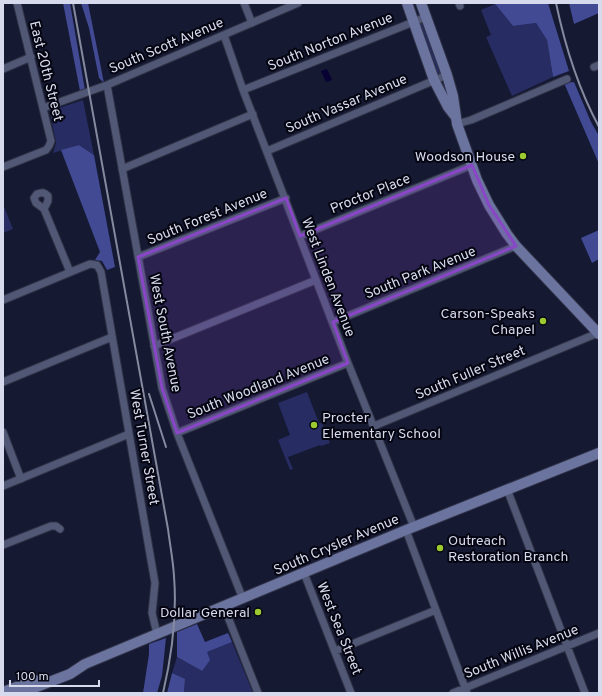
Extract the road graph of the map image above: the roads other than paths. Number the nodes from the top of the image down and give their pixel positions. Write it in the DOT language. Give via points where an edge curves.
graph roads {
  1 [pos="17,3"];
  2 [pos="244,3"];
  3 [pos="298,3"];
  4 [pos="407,3"];
  5 [pos="421,3"];
  6 [pos="426,17"];
  7 [pos="414,22"];
  8 [pos="252,23"];
  9 [pos="224,35"];
  10 [pos="31,57"];
  11 [pos="3,69"];
  12 [pos="447,75"];
  13 [pos="567,79"];
  14 [pos="434,80"];
  15 [pos="107,85"];
  16 [pos="243,90"];
  17 [pos="43,108"];
  18 [pos="252,114"];
  19 [pos="456,120"];
  20 [pos="267,151"];
  21 [pos="472,165"];
  22 [pos="3,167"];
  23 [pos="122,169"];
  24 [pos="286,198"];
  25 [pos="44,209"];
  26 [pos="300,236"];
  27 [pos="516,246"];
  28 [pos="138,257"];
  29 [pos="70,272"];
  30 [pos="316,280"];
  31 [pos="3,300"];
  32 [pos="333,322"];
  33 [pos="598,334"];
  34 [pos="112,337"];
  35 [pos="154,346"];
  36 [pos="348,363"];
  37 [pos="3,382"];
  38 [pos="374,426"];
  39 [pos="3,432"];
  40 [pos="177,433"];
  41 [pos="129,434"];
  42 [pos="599,453"];
  43 [pos="21,479"];
  44 [pos="3,486"];
  45 [pos="507,489"];
  46 [pos="410,528"];
  47 [pos="60,529"];
  48 [pos="3,545"];
  49 [pos="304,573"];
  50 [pos="242,599"];
  51 [pos="224,607"];
  52 [pos="436,610"];
  53 [pos="599,633"];
  54 [pos="157,634"];
  55 [pos="567,646"];
  56 [pos="335,651"];
  57 [pos="85,664"];
  58 [pos="466,690"];
  59 [pos="3,692"];
  60 [pos="21,693"];
  61 [pos="258,693"];
  62 [pos="351,693"];
  63 [pos="453,693"];
  64 [pos="585,693"];
  1 -- 10 [label="street, East 20th Street"];
  2 -- 8 [label="street"];
  3 -- 8 [label="street, South Scott Avenue"];
  4 -- 7 [label="main road"];
  5 -- 6 [label="main road"];
  6 -- 7 [label="street, South Norton Avenue"];
  6 -- 12 [label="main road"];
  7 -- 14 [label="main road"];
  7 -- 16 [label="street, South Norton Avenue"];
  8 -- 9 [label="street, South Scott Avenue"];
  9 -- 15 [label="street, South Scott Avenue"];
  9 -- 16 [label="street, West Linden Avenue"];
  10 -- 11 [label="street"];
  10 -- 17 [label="street, East 20th Street"];
  12 -- 14 [label="street, South Vassar Avenue"];
  12 -- 19 [label="main road"];
  13 -- 19 [label="street" via="471,120"];
  14 -- 19 [label="main road"];
  14 -- 20 [label="street, South Vassar Avenue"];
  15 -- 17 [label="street, South Scott Avenue"];
  15 -- 23 [label="street, West South Avenue"];
  16 -- 18 [label="street, West Linden Avenue"];
  17 -- 22 [label="street, East 20th Street" via="51,141 49,146 46,150"];
  18 -- 20 [label="street, West Linden Avenue"];
  18 -- 23 [label="street"];
  19 -- 21 [label="main road"];
  20 -- 24 [label="street, West Linden Avenue"];
  21 -- 26 [label="street, Proctor Place"];
  21 -- 27 [label="main road" via="489,205"];
  23 -- 28 [label="street, West South Avenue"];
  24 -- 26 [label="street, West Linden Avenue"];
  24 -- 28 [label="street, South Forest Avenue"];
  25 -- 29 [label="street"];
  26 -- 30 [label="street, West Linden Avenue"];
  27 -- 32 [label="street, South Park Avenue"];
  27 -- 33 [label="main road"];
  28 -- 35 [label="street, West South Avenue"];
  29 -- 31 [label="street"];
  29 -- 34 [label="street, West Turner Street" via="90,264 97,265 101,272"];
  30 -- 32 [label="street, West Linden Avenue"];
  30 -- 35 [label="street"];
  32 -- 36 [label="street, West Linden Avenue"];
  33 -- 38 [label="street, South Fuller Street"];
  34 -- 37 [label="street"];
  34 -- 41 [label="street, West Turner Street"];
  35 -- 40 [label="street, West South Avenue" via="162,388"];
  36 -- 38 [label="street, West Linden Avenue"];
  36 -- 40 [label="street, South Woodland Avenue"];
  38 -- 46 [label="street, West Linden Avenue"];
  39 -- 43 [label="street"];
  40 -- 50 [label="street, West South Avenue"];
  41 -- 43 [label="street"];
  41 -- 54 [label="street, West Turner Street" via="155,583 152,614"];
  42 -- 45 [label="main road, South Crysler Avenue"];
  43 -- 44 [label="street"];
  45 -- 46 [label="main road, South Crysler Avenue"];
  45 -- 55 [label="street"];
  46 -- 49 [label="main road, South Crysler Avenue"];
  46 -- 52 [label="street, West Linden Avenue"];
  47 -- 48 [label="street" via="51,526"];
  49 -- 50 [label="main road, South Crysler Avenue"];
  49 -- 56 [label="street, West Sea Street"];
  50 -- 51 [label="main road, South Crysler Avenue"];
  51 -- 54 [label="main road, South Crysler Avenue"];
  51 -- 61 [label="street"];
  52 -- 56 [label="street"];
  52 -- 58 [label="street, West Linden Avenue"];
  53 -- 55 [label="street, South Willis Avenue"];
  54 -- 57 [label="main road, South Crysler Avenue"];
  55 -- 58 [label="street, South Willis Avenue"];
  55 -- 64 [label="street"];
  56 -- 62 [label="street, West Sea Street"];
  57 -- 59 [label="main road, South Crysler Avenue"];
  57 -- 60 [label="main road, South Crysler Avenue" via="70,674"];
  58 -- 63 [label="street, South Willis Avenue"];
}
